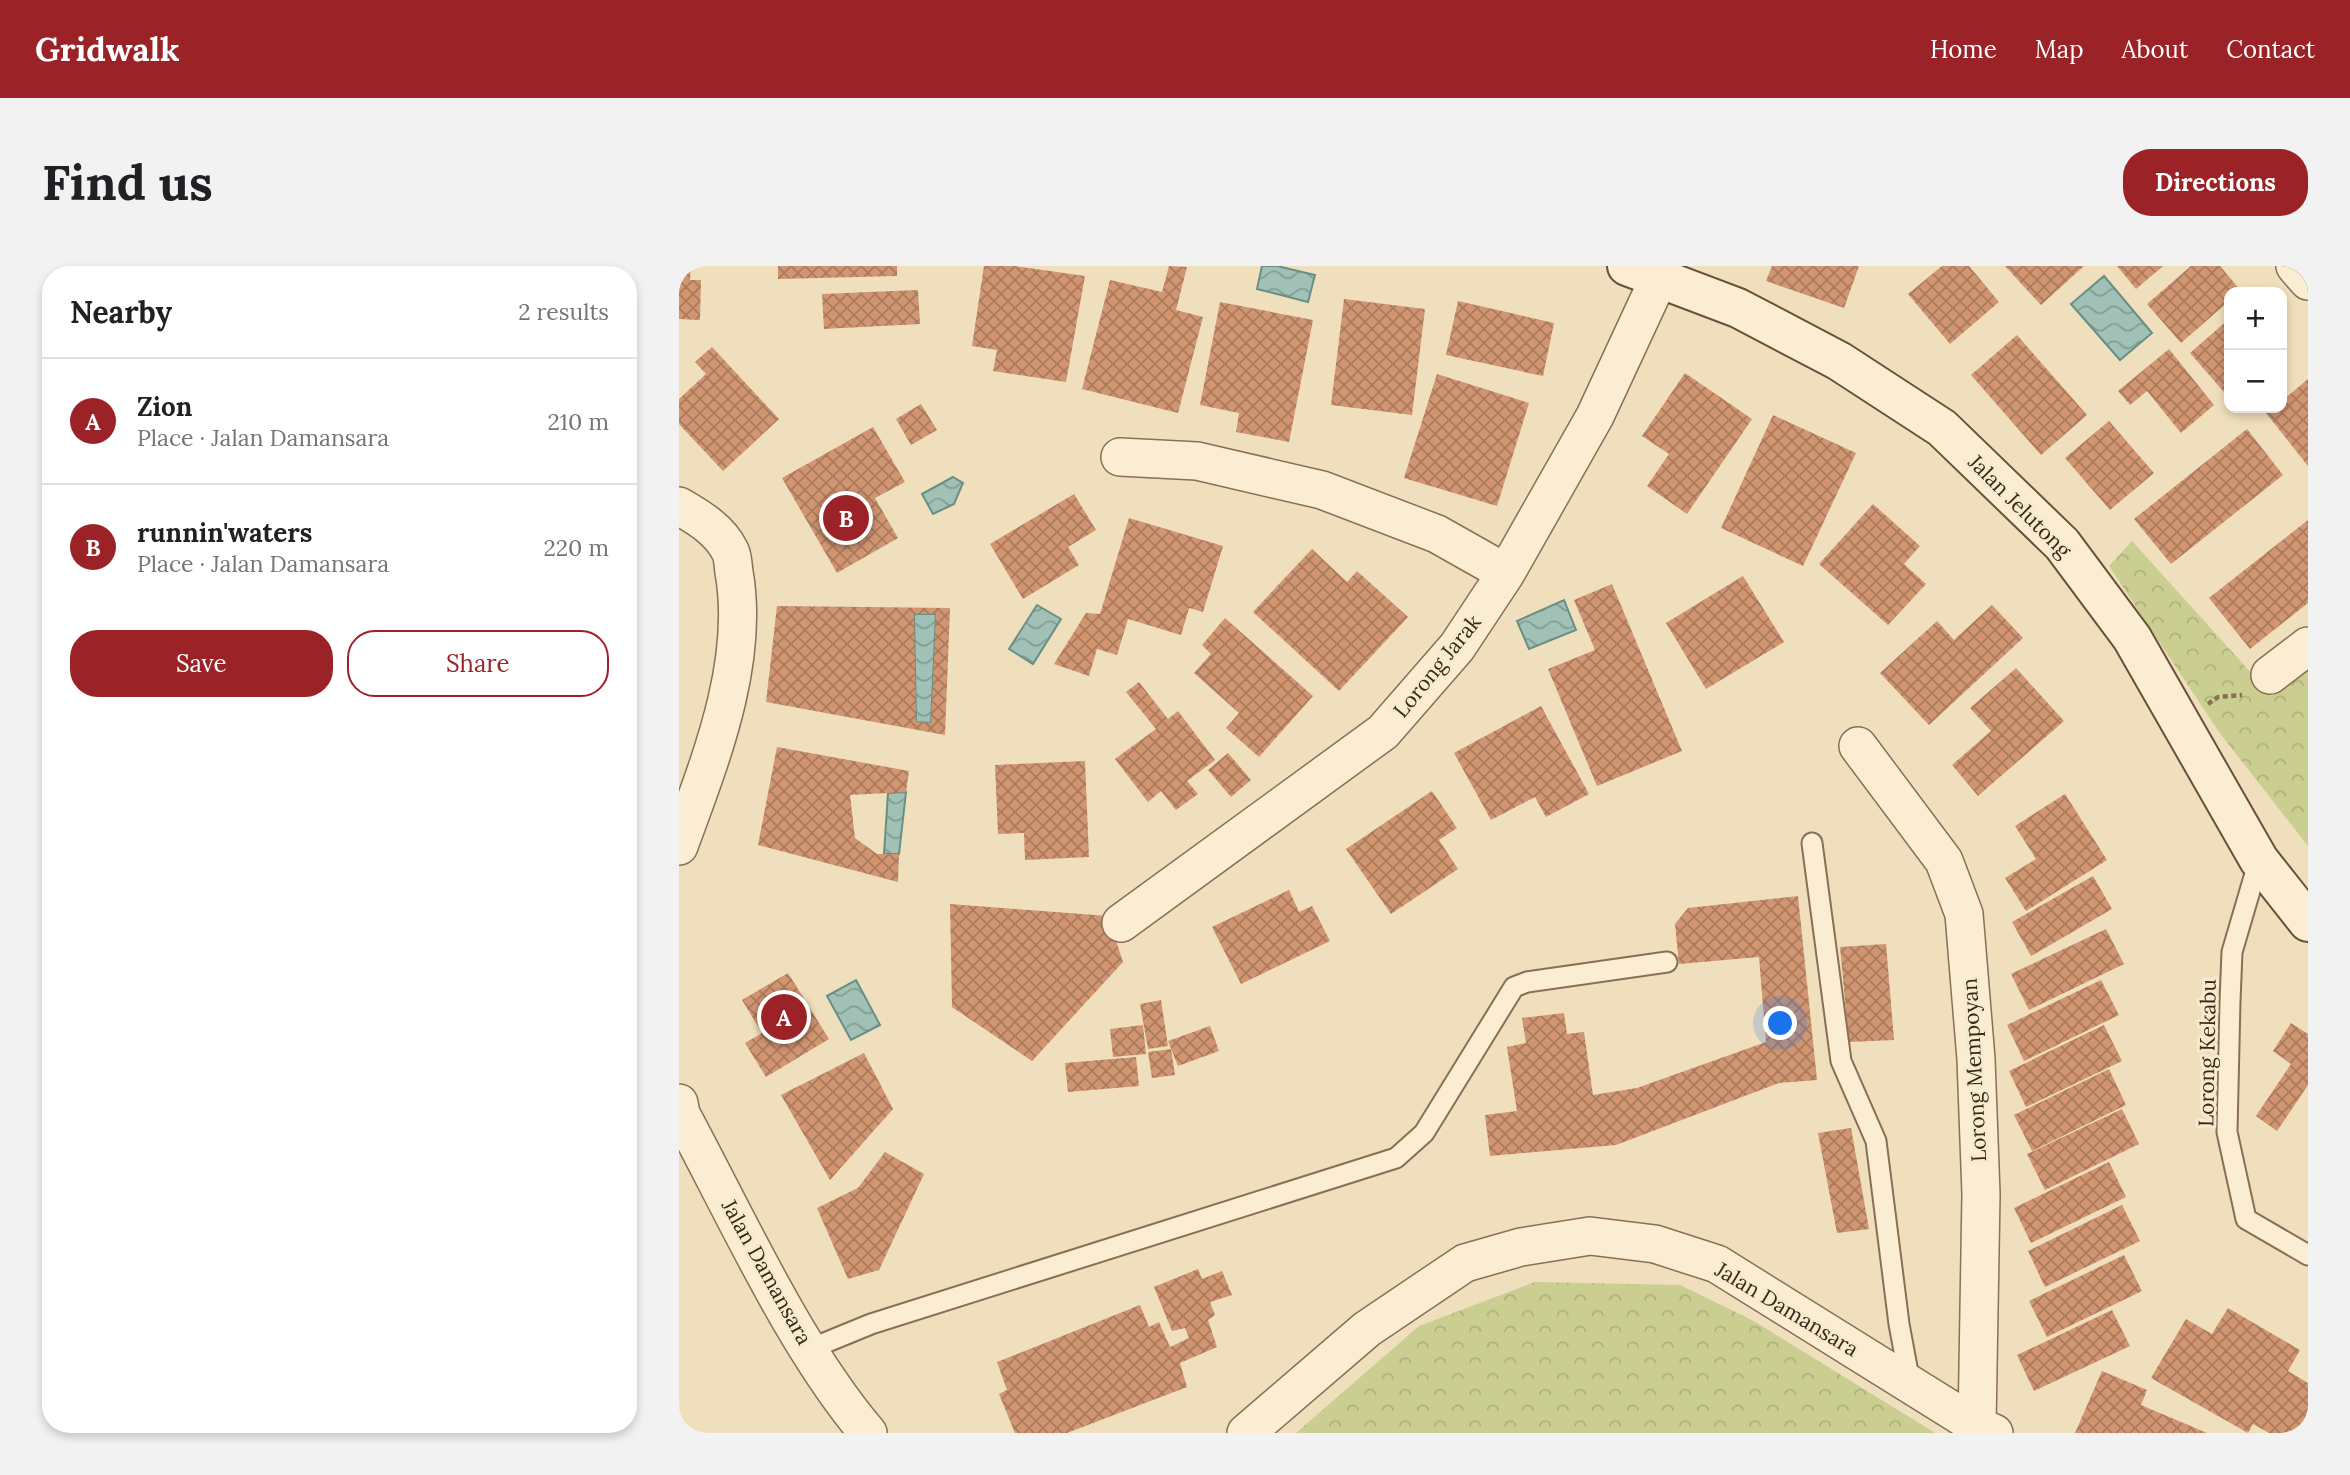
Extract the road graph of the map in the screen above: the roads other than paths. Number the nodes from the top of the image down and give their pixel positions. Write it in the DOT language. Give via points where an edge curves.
graph roads {
  1 [pos="2295,266"];
  2 [pos="1643,271"];
  3 [pos="2308,281"];
  4 [pos="1120,457"];
  5 [pos="679,506"];
  6 [pos="1506,573"];
  7 [pos="2308,646"];
  8 [pos="2262,685"];
  9 [pos="1858,746"];
  10 [pos="1812,843"];
  11 [pos="679,846"];
  12 [pos="2259,860"];
  13 [pos="2308,922"];
  14 [pos="1121,923"];
  15 [pos="1667,962"];
  16 [pos="680,1111"];
  17 [pos="2308,1255"];
  18 [pos="810,1349"];
  19 [pos="1910,1383"];
  20 [pos="1986,1429"];
  21 [pos="869,1433"];
  22 [pos="1246,1433"];
  1 -- 3 [label="street"];
  2 -- 6 [label="street, Lorong Jarak" via="1595,416"];
  2 -- 12 [label="street, Jalan Jelutong" via="1738,308 1839,361 1942,428 2062,544 2132,638"];
  4 -- 6 [label="street" via="1197,461 1322,491 1437,534"];
  5 -- 11 [label="street" via="706,521 731,551 739,600 732,672 706,772"];
  6 -- 14 [label="street, Lorong Jarak" via="1457,647 1383,732"];
  7 -- 8 [label="street"];
  9 -- 20 [label="street, Lorong Mempoyan" via="1944,861 1964,914 1976,1059"];
  10 -- 19 [label="lane" via="1841,1062 1876,1141"];
  12 -- 13 [label="street, Jalan Jelutong"];
  12 -- 17 [label="lane, Lorong Kekabu" via="2232,952 2227,1132 2246,1219"];
  15 -- 18 [label="lane" via="1514,987 1424,1133 1397,1158 871,1324"];
  16 -- 18 [label="street, Jalan Damansara"];
  18 -- 21 [label="street, Jalan Damansara"];
  19 -- 20 [label="street, Jalan Damansara"];
  19 -- 22 [label="street, Jalan Damansara" via="1717,1264 1655,1244 1590,1236 1521,1247 1465,1263 1367,1329"];
}
